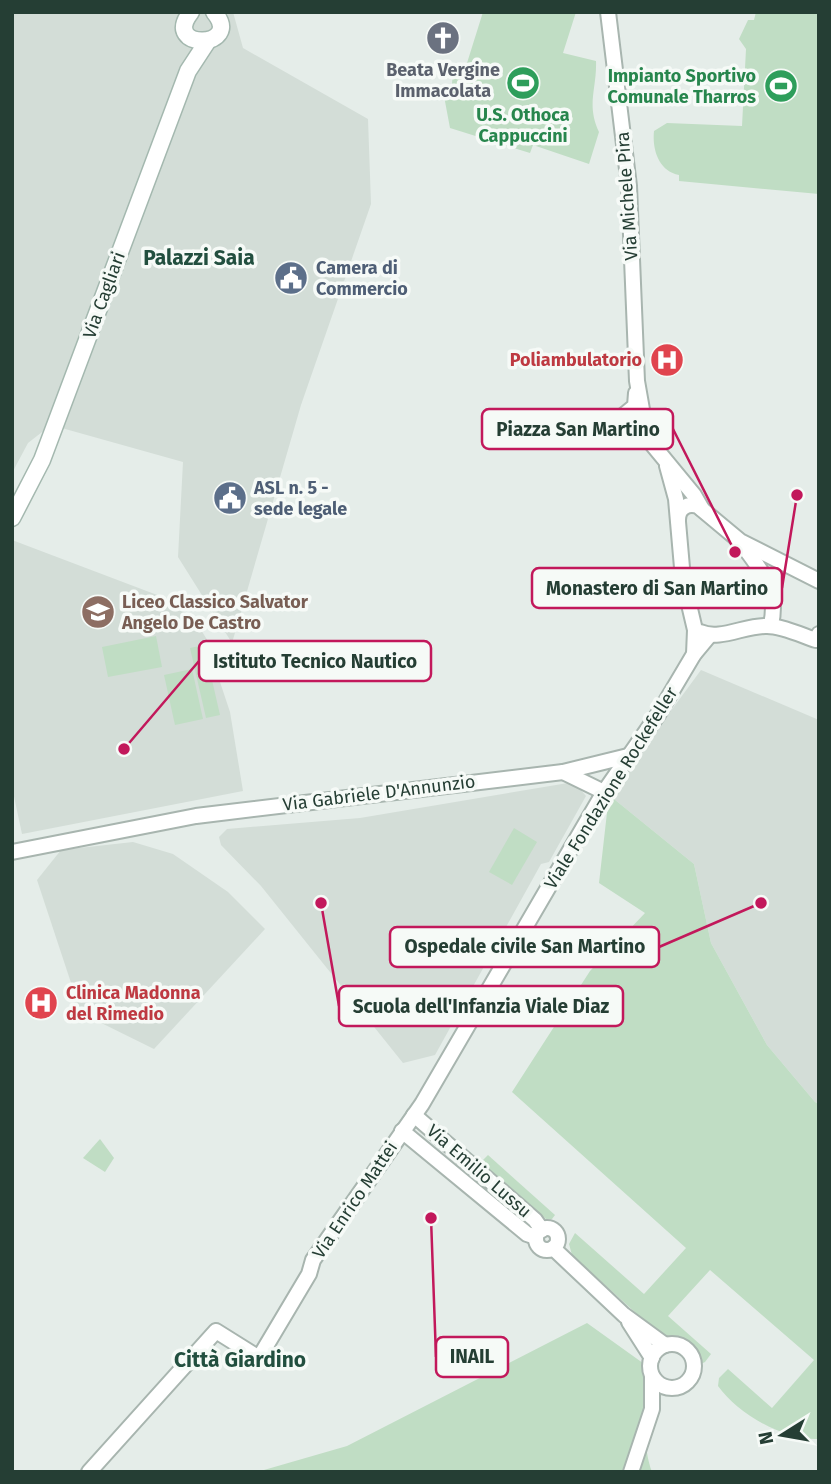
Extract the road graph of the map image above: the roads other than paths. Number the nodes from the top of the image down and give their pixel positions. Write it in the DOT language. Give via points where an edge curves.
graph roads {
  1 [pos="608,12"];
  2 [pos="188,13"];
  3 [pos="220,16"];
  4 [pos="188,35"];
  5 [pos="207,42"];
  6 [pos="189,69"];
  7 [pos="637,381"];
  8 [pos="624,415"];
  9 [pos="666,462"];
  10 [pos="702,509"];
  11 [pos="12,518"];
  12 [pos="678,522"];
  13 [pos="740,541"];
  14 [pos="819,581"];
  15 [pos="771,625"];
  16 [pos="702,633"];
  17 [pos="819,634"];
  18 [pos="628,756"];
  19 [pos="563,772"];
  20 [pos="604,792"];
  21 [pos="12,852"];
  22 [pos="418,1109"];
  23 [pos="402,1131"];
  24 [pos="539,1233"];
  25 [pos="624,1315"];
  26 [pos="665,1345"];
  27 [pos="652,1358"];
  28 [pos="653,1376"];
  29 [pos="673,1389"];
  30 [pos="652,1409"];
  31 [pos="89,1472"];
  32 [pos="631,1472"];
  1 -- 7 [label="street, Via Michele Pira" via="629,186"];
  2 -- 4 [label="main road, Via Cagliari"];
  3 -- 5 [label="main road, Via Cagliari" via="216,36"];
  4 -- 5 [label="main road"];
  4 -- 6 [label="main road, Via Cagliari"];
  5 -- 6 [label="main road, Via Cagliari"];
  6 -- 11 [label="main road, Via Cagliari" via="42,460"];
  7 -- 8 [label="street, Via Michele Pira" via="635,406"];
  7 -- 9 [label="street, Via Michele Pira" via="647,438"];
  9 -- 10 [label="street"];
  9 -- 12 [label="street, Viale Fondazione Rockefeller"];
  10 -- 12 [label="street" via="685,507"];
  10 -- 13 [label="street"];
  12 -- 16 [label="street, Viale Fondazione Rockefeller" via="683,579"];
  13 -- 14 [label="street"];
  13 -- 15 [label="street" via="773,592"];
  15 -- 16 [label="street"];
  15 -- 17 [label="street" via="816,640"];
  16 -- 18 [label="street, Viale Fondazione Rockefeller" via="659,713"];
  18 -- 19 [label="street, Via Gabriele D'Annunzio"];
  18 -- 20 [label="street, Viale Fondazione Rockefeller"];
  19 -- 20 [label="street"];
  19 -- 21 [label="street, Via Gabriele D'Annunzio" via="196,816"];
  20 -- 22 [label="street, Viale Fondazione Rockefeller"];
  22 -- 23 [label="street, Via Enrico Mattei"];
  22 -- 24 [label="street, Via Emilio Lussu" via="535,1220"];
  23 -- 24 [label="street, Via Emilio Lussu" via="527,1234"];
  23 -- 31 [label="street, Via Enrico Mattei" via="313,1260 259,1358 216,1331"];
  24 -- 25 [label="street" via="555,1232 553,1248"];
  25 -- 26 [label="street"];
  25 -- 27 [label="street"];
  26 -- 27 [label="street"];
  26 -- 29 [label="street" via="684,1347 694,1362 690,1380"];
  27 -- 28 [label="street"];
  28 -- 29 [label="street" via="661,1386"];
  28 -- 30 [label="street"];
  29 -- 30 [label="street"];
  30 -- 32 [label="street"];
}
